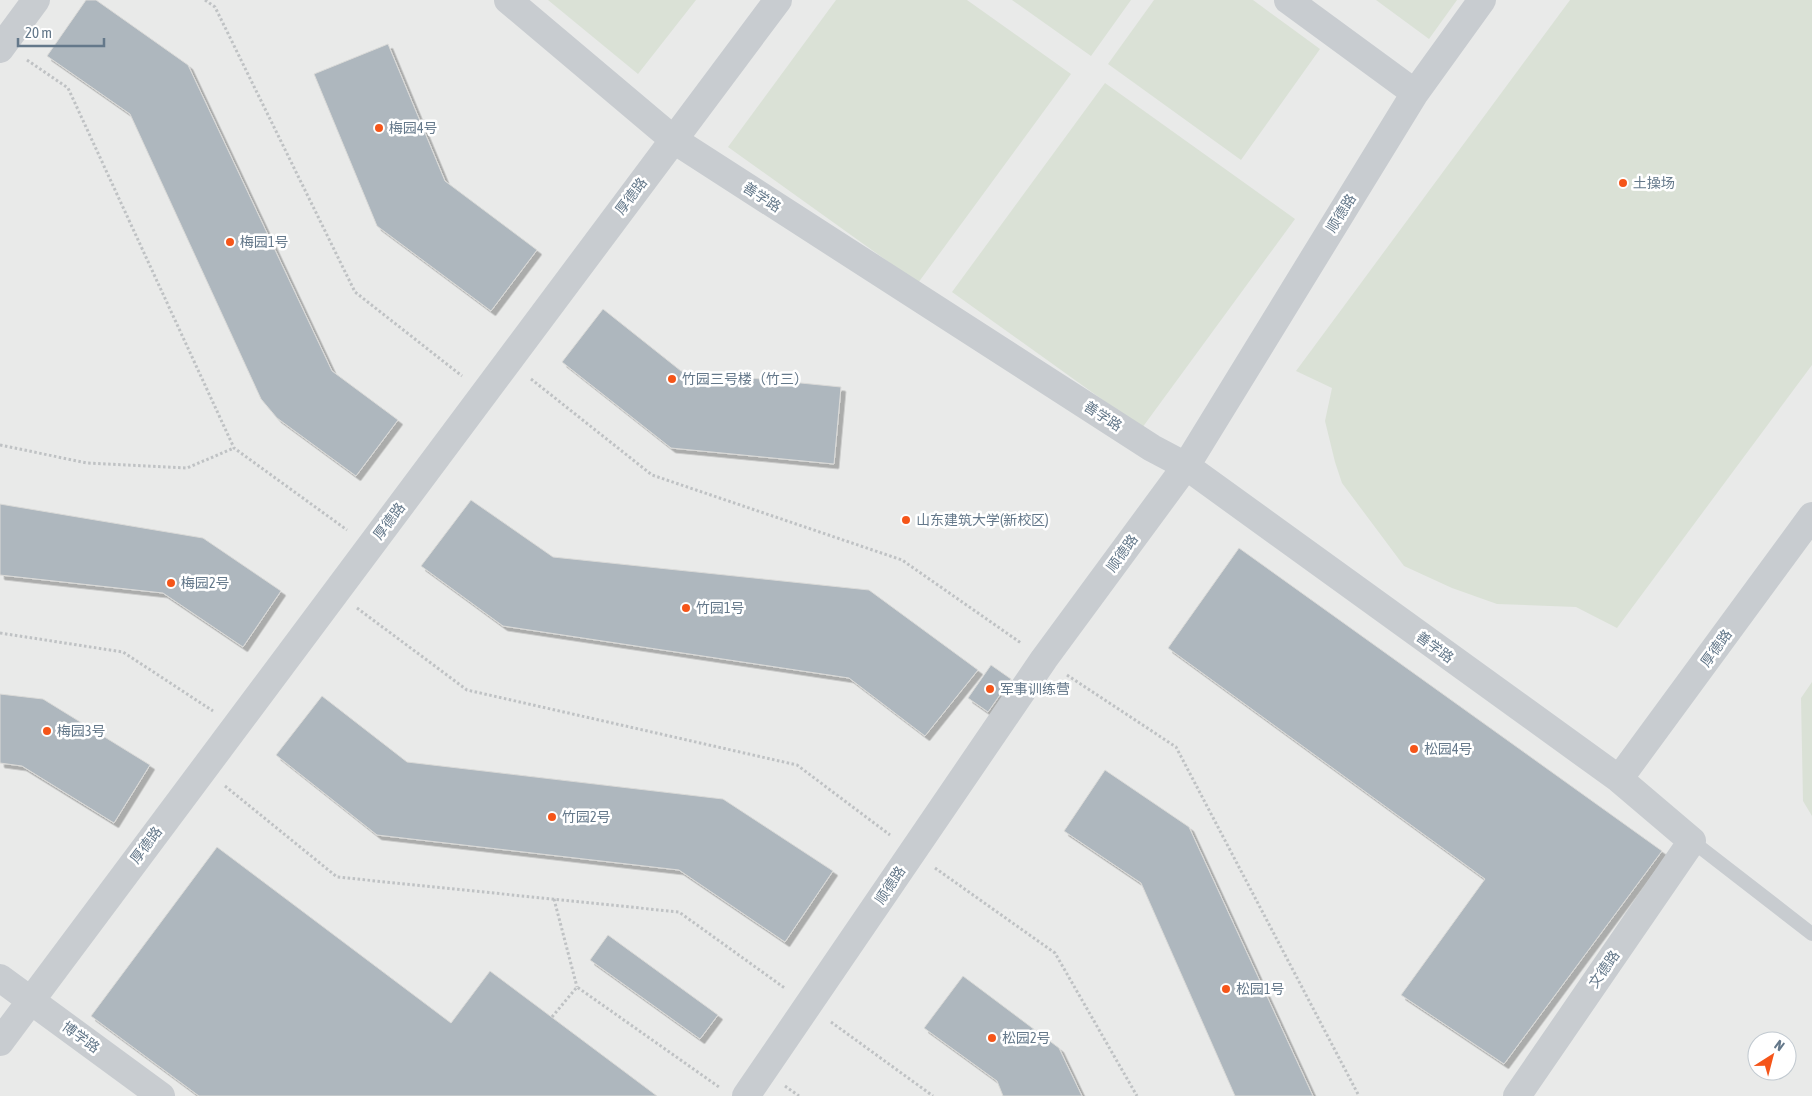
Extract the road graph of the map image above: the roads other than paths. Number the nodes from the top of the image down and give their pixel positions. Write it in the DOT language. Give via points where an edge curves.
graph roads {
  1 [pos="36,0"];
  2 [pos="508,0"];
  3 [pos="778,0"];
  4 [pos="1288,0"];
  5 [pos="1482,0"];
  6 [pos="2,47"];
  7 [pos="1415,93"];
  8 [pos="674,140"];
  9 [pos="1186,466"];
  10 [pos="1812,516"];
  11 [pos="1619,779"];
  12 [pos="1692,841"];
  13 [pos="1812,934"];
  14 [pos="0,978"];
  15 [pos="31,1000"];
  16 [pos="0,1042"];
  17 [pos="735,1093"];
  18 [pos="161,1096"];
  19 [pos="1517,1096"];
  1 -- 6 [label="street"];
  2 -- 8 [label="street, 善学路"];
  3 -- 8 [label="street, 厚德路"];
  4 -- 7 [label="street"];
  5 -- 7 [label="street, 顺德路"];
  7 -- 9 [label="street, 顺德路"];
  8 -- 9 [label="street, 善学路"];
  8 -- 15 [label="street, 厚德路"];
  9 -- 11 [label="street, 善学路"];
  9 -- 17 [label="street, 顺德路" via="1044,659 808,1005"];
  10 -- 11 [label="street, 厚德路"];
  11 -- 12 [label="street, 善学路"];
  12 -- 13 [label="lane"];
  12 -- 19 [label="street, 文德路"];
  14 -- 15 [label="street, 博学路"];
  15 -- 16 [label="street, 厚德路"];
  15 -- 18 [label="street, 博学路"];
}
